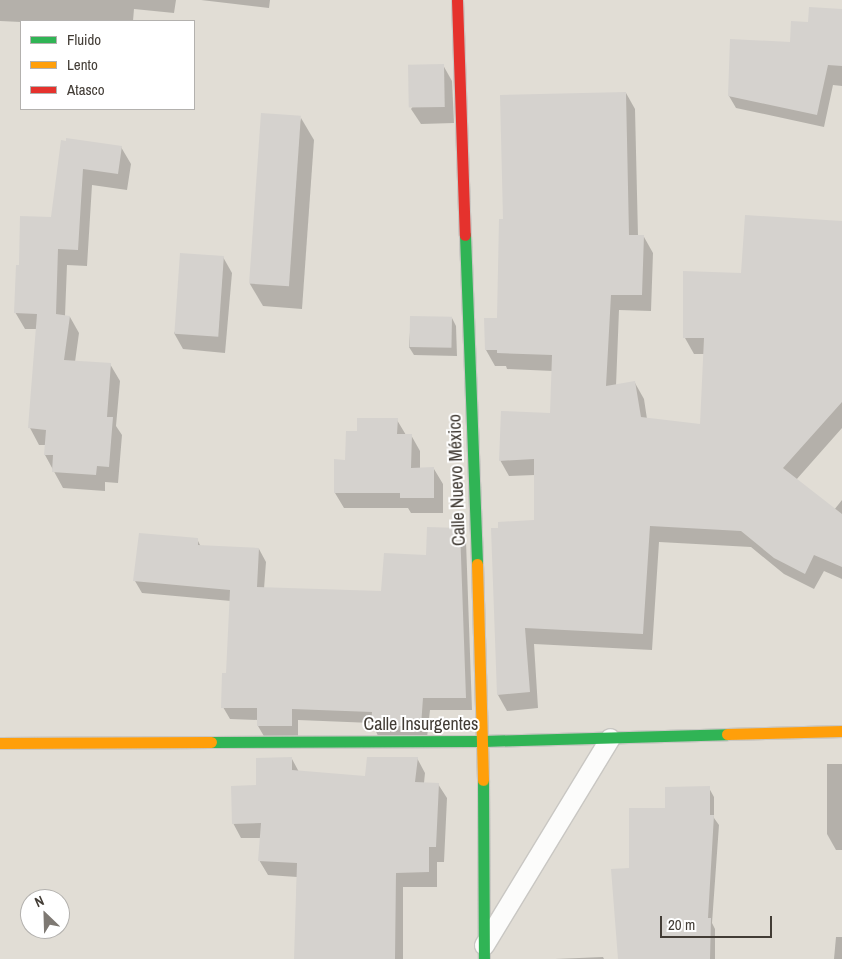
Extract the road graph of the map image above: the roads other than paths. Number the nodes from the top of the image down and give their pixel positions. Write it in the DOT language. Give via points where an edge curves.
graph roads {
  1 [pos="457,0"];
  2 [pos="842,731"];
  3 [pos="610,738"];
  4 [pos="484,741"];
  5 [pos="0,743"];
  6 [pos="484,952"];
  1 -- 4 [label="street, Calle Nuevo México"];
  2 -- 3 [label="street, Calle Insurgentes"];
  3 -- 4 [label="street, Calle Insurgentes"];
  3 -- 6 [label="lane"];
  4 -- 5 [label="street, Calle Insurgentes"];
  4 -- 6 [label="street, Calle Nuevo México"];
}
